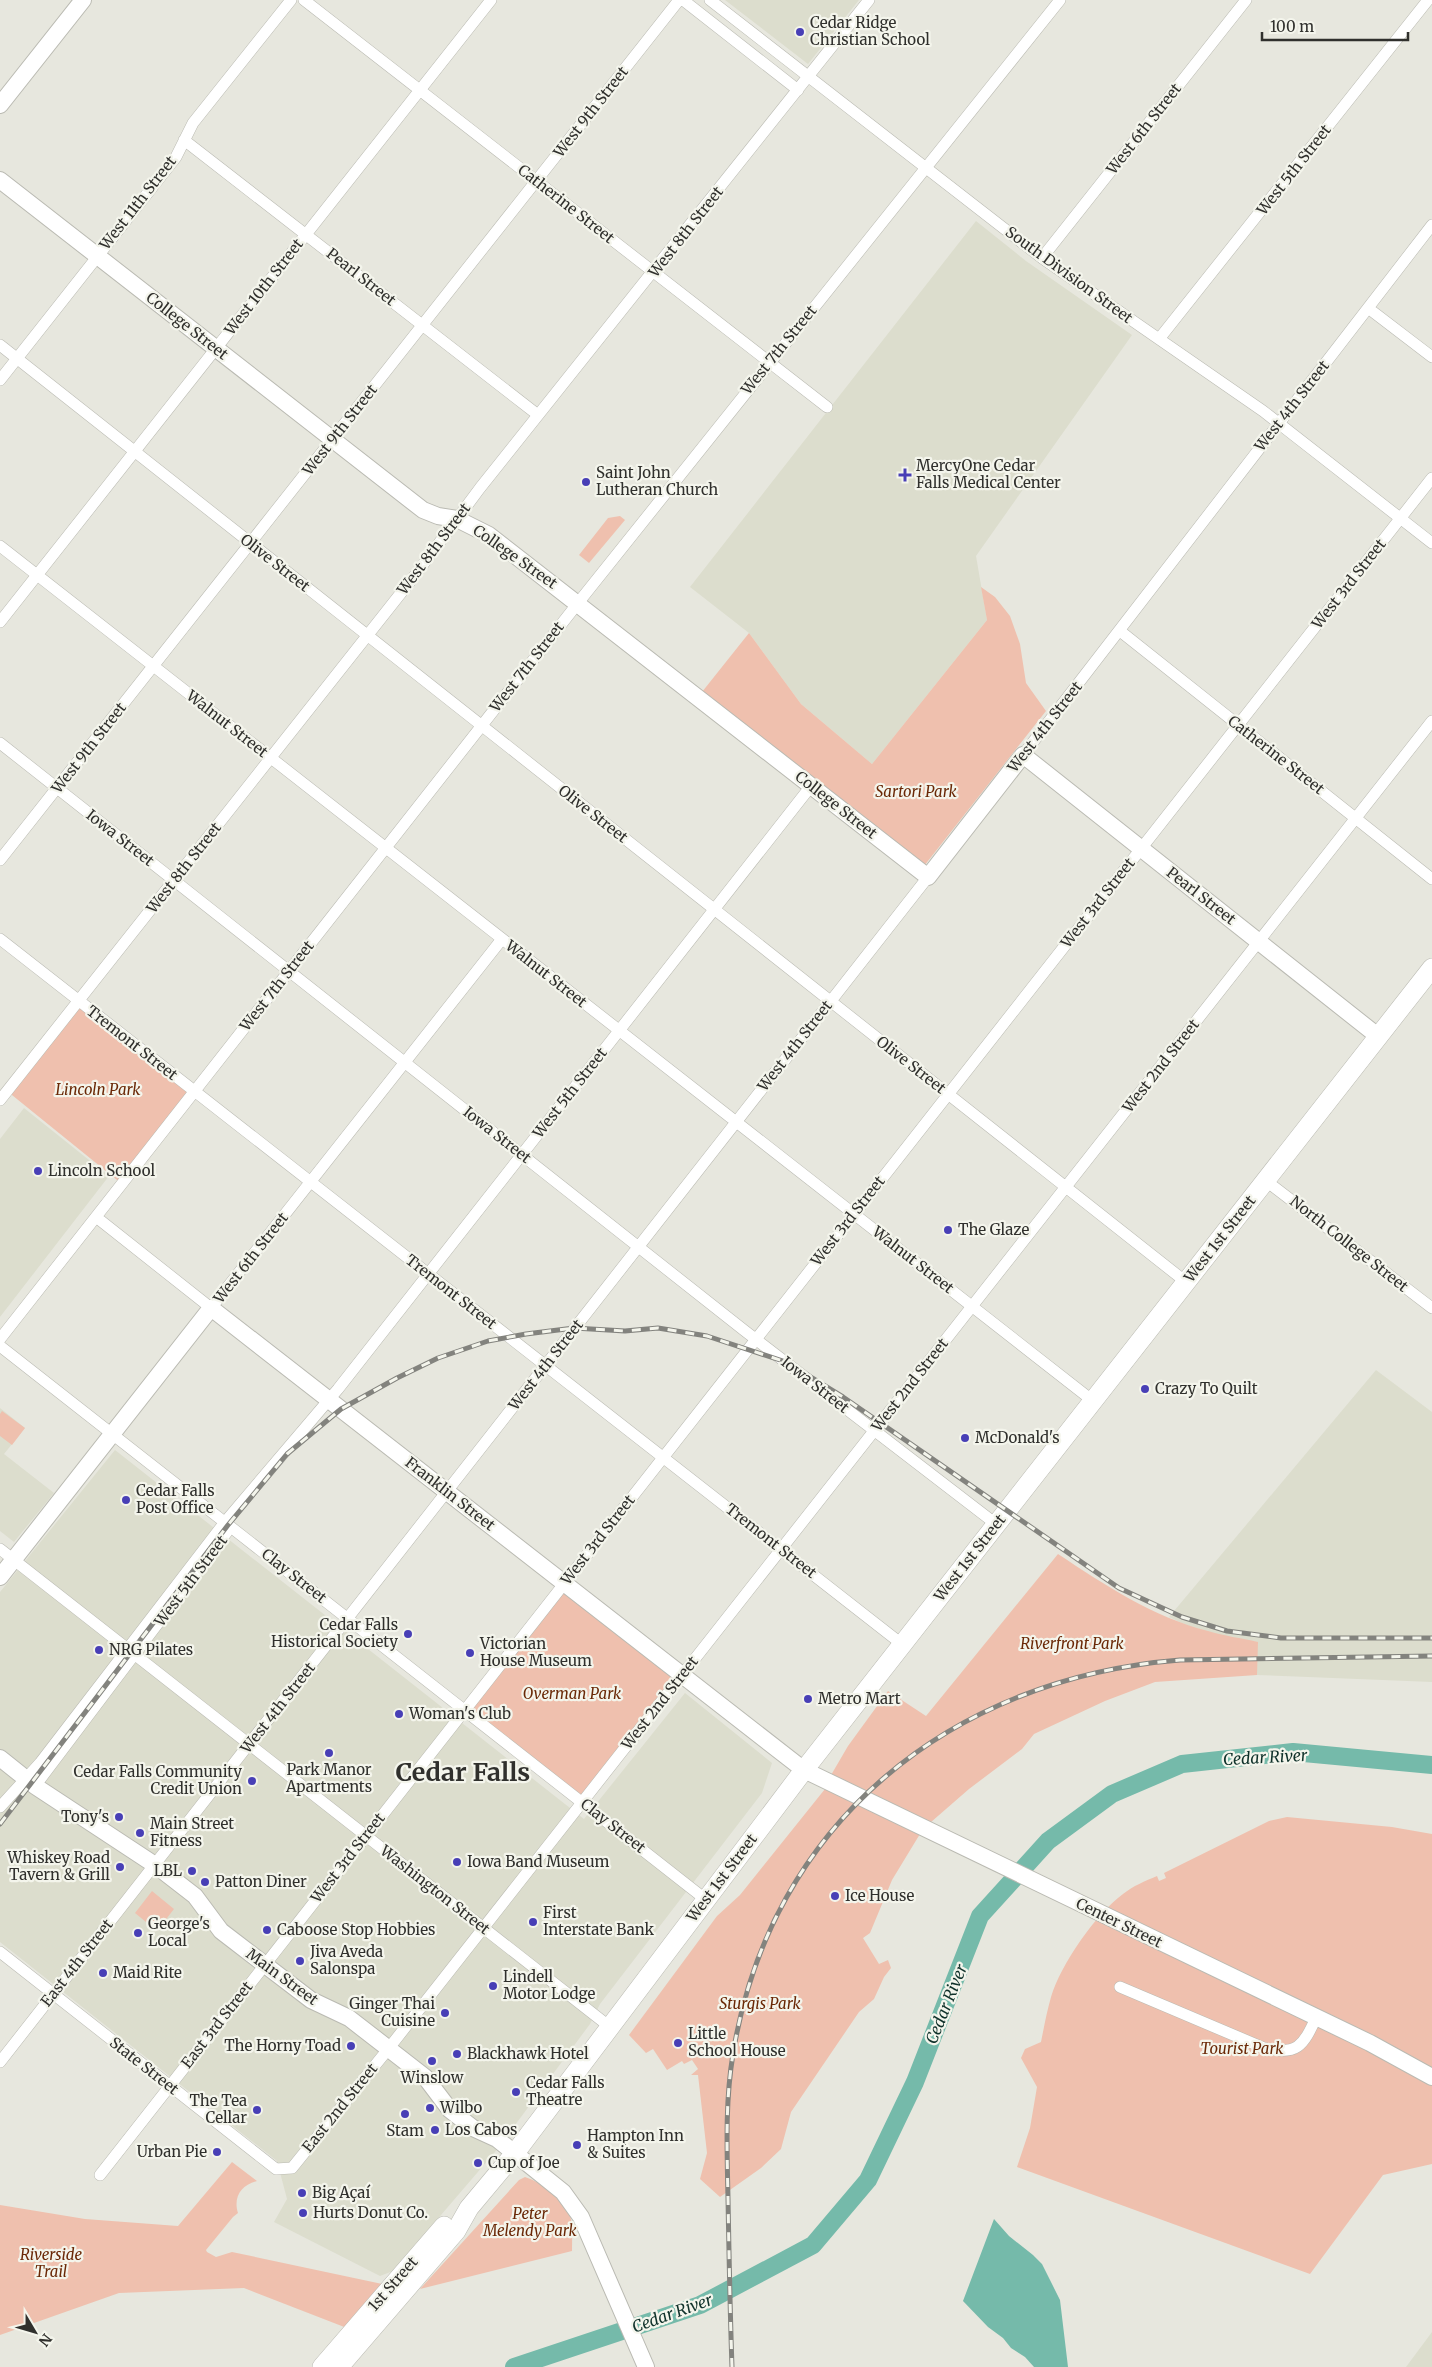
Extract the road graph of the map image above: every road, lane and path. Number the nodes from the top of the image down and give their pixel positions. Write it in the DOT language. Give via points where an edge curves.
graph roads {
  1 [pos="83,0"];
  2 [pos="291,0"];
  3 [pos="304,0"];
  4 [pos="491,0"];
  5 [pos="681,0"];
  6 [pos="710,0"];
  7 [pos="869,0"];
  8 [pos="1060,0"];
  9 [pos="1246,0"];
  10 [pos="1428,0"];
  11 [pos="809,77"];
  12 [pos="420,90"];
  13 [pos="798,90"];
  14 [pos="0,105"];
  15 [pos="184,140"];
  16 [pos="926,168"];
  17 [pos="0,180"];
  18 [pos="536,181"];
  19 [pos="1432,225"];
  20 [pos="306,234"];
  21 [pos="97,256"];
  22 [pos="1042,258"];
  23 [pos="654,272"];
  24 [pos="1368,308"];
  25 [pos="423,325"];
  26 [pos="1159,339"];
  27 [pos="0,345"];
  28 [pos="216,348"];
  29 [pos="1432,357"];
  30 [pos="17,358"];
  31 [pos="769,362"];
  32 [pos="0,380"];
  33 [pos="827,407"];
  34 [pos="538,415"];
  35 [pos="1279,423"];
  36 [pos="332,439"];
  37 [pos="134,452"];
  38 [pos="1432,478"];
  39 [pos="1400,518"];
  40 [pos="457,519"];
  41 [pos="250,543"];
  42 [pos="1432,543"];
  43 [pos="0,546"];
  44 [pos="37,575"];
  45 [pos="578,603"];
  46 [pos="0,622"];
  47 [pos="1120,631"];
  48 [pos="367,635"];
  49 [pos="153,666"];
  50 [pos="1432,721"];
  51 [pos="1238,725"];
  52 [pos="482,726"];
  53 [pos="0,743"];
  54 [pos="1023,755"];
  55 [pos="270,758"];
  56 [pos="811,786"];
  57 [pos="57,788"];
  58 [pos="1356,818"];
  59 [pos="386,848"];
  60 [pos="1141,848"];
  61 [pos="0,860"];
  62 [pos="928,877"];
  63 [pos="1432,879"];
  64 [pos="174,880"];
  65 [pos="714,910"];
  66 [pos="0,939"];
  67 [pos="502,939"];
  68 [pos="1259,942"];
  69 [pos="1432,968"];
  70 [pos="289,971"];
  71 [pos="78,1001"];
  72 [pos="830,1001"];
  73 [pos="619,1030"];
  74 [pos="1379,1037"];
  75 [pos="405,1062"];
  76 [pos="194,1091"];
  77 [pos="948,1094"];
  78 [pos="0,1100"];
  79 [pos="736,1122"];
  80 [pos="522,1154"];
  81 [pos="1265,1180"];
  82 [pos="310,1183"];
  83 [pos="1066,1187"];
  84 [pos="854,1214"];
  85 [pos="96,1217"];
  86 [pos="639,1246"];
  87 [pos="428,1274"];
  88 [pos="1186,1282"];
  89 [pos="972,1307"];
  90 [pos="211,1308"];
  91 [pos="1432,1308"];
  92 [pos="0,1338"];
  93 [pos="756,1339"];
  94 [pos="0,1346"];
  95 [pos="545,1365"];
  96 [pos="329,1400"];
  97 [pos="1093,1401"];
  98 [pos="874,1431"];
  99 [pos="113,1435"];
  100 [pos="663,1457"];
  101 [pos="447,1492"];
  102 [pos="996,1524"];
  103 [pos="228,1525"];
  104 [pos="0,1549"];
  105 [pos="781,1549"];
  106 [pos="14,1560"];
  107 [pos="0,1577"];
  108 [pos="564,1583"];
  109 [pos="348,1618"];
  110 [pos="903,1645"];
  111 [pos="131,1651"];
  112 [pos="682,1675"];
  113 [pos="464,1710"];
  114 [pos="249,1744"];
  115 [pos="0,1758"];
  116 [pos="804,1770"];
  117 [pos="31,1782"];
  118 [pos="582,1802"];
  119 [pos="0,1807"];
  120 [pos="366,1835"];
  121 [pos="155,1864"];
  122 [pos="706,1899"];
  123 [pos="484,1928"];
  124 [pos="0,1952"];
  125 [pos="264,1965"];
  126 [pos="1120,1987"];
  127 [pos="52,1994"];
  128 [pos="1316,2018"];
  129 [pos="610,2027"];
  130 [pos="389,2048"];
  131 [pos="0,2062"];
  132 [pos="1432,2078"];
  133 [pos="169,2086"];
  134 [pos="515,2153"];
  135 [pos="292,2168"];
  136 [pos="100,2175"];
  137 [pos="398,2289"];
  138 [pos="322,2367"];
  139 [pos="339,2367"];
  140 [pos="646,2367"];
  1 -- 14 [label="street"];
  2 -- 15 [label="street, West 11th Street" via="193,123"];
  3 -- 12 [label="street, Catherine Street"];
  4 -- 12 [label="street, West 10th Street"];
  5 -- 13 [label="street"];
  5 -- 18 [label="street, West 9th Street"];
  6 -- 11 [label="street, South Division Street"];
  7 -- 11 [label="street, West 8th Street"];
  8 -- 16 [label="street, West 7th Street"];
  9 -- 22 [label="street, West 6th Street"];
  10 -- 26 [label="street, West 5th Street"];
  11 -- 13 [label="street, West 8th Street"];
  11 -- 16 [label="street, South Division Street"];
  12 -- 18 [label="street, Catherine Street"];
  12 -- 20 [label="street, West 10th Street"];
  13 -- 23 [label="street, West 8th Street"];
  15 -- 20 [label="street, Pearl Street"];
  15 -- 21 [label="street, West 11th Street" via="176,157"];
  16 -- 22 [label="street, South Division Street"];
  16 -- 31 [label="street, West 7th Street"];
  17 -- 21 [label="street, College Street"];
  18 -- 23 [label="street, Catherine Street"];
  18 -- 25 [label="street, West 9th Street"];
  19 -- 24 [label="street, West 4th Street"];
  20 -- 25 [label="street, Pearl Street"];
  20 -- 28 [label="street, West 10th Street"];
  21 -- 28 [label="street, College Street"];
  21 -- 30 [label="street, West 11th Street"];
  22 -- 26 [label="street, South Division Street"];
  23 -- 31 [label="street, Catherine Street"];
  23 -- 34 [label="street, West 8th Street"];
  24 -- 29 [label="street"];
  24 -- 35 [label="street, West 4th Street"];
  25 -- 34 [label="street, Pearl Street"];
  25 -- 36 [label="street, West 9th Street"];
  26 -- 35 [label="street, South Division Street"];
  27 -- 30 [label="street, Olive Street"];
  28 -- 36 [label="street, College Street"];
  28 -- 37 [label="street, West 10th Street"];
  30 -- 32 [label="street, West 11th Street"];
  30 -- 37 [label="street, Olive Street"];
  31 -- 33 [label="street, Catherine Street"];
  31 -- 45 [label="street, West 7th Street"];
  34 -- 40 [label="street, West 8th Street"];
  35 -- 39 [label="street, South Division Street"];
  35 -- 47 [label="street, West 4th Street"];
  36 -- 40 [label="street, College Street" via="423,510"];
  36 -- 41 [label="street, West 9th Street"];
  37 -- 41 [label="street, Olive Street"];
  37 -- 44 [label="street, West 10th Street"];
  38 -- 39 [label="street, West 3rd Street"];
  39 -- 42 [label="street, South Division Street"];
  39 -- 51 [label="street, West 3rd Street"];
  40 -- 45 [label="street, College Street" via="489,535"];
  40 -- 48 [label="street, West 8th Street"];
  41 -- 48 [label="street, Olive Street"];
  41 -- 49 [label="street, West 9th Street"];
  43 -- 44 [label="street, Walnut Street"];
  44 -- 46 [label="street, West 10th Street"];
  44 -- 49 [label="street, Walnut Street"];
  45 -- 52 [label="street, West 7th Street"];
  45 -- 56 [label="street, College Street"];
  47 -- 51 [label="street, Catherine Street"];
  47 -- 54 [label="street, West 4th Street"];
  48 -- 52 [label="street, Olive Street"];
  48 -- 55 [label="street, West 8th Street"];
  49 -- 55 [label="street, Walnut Street"];
  49 -- 57 [label="street, West 9th Street"];
  50 -- 58 [label="street, West 2nd Street"];
  51 -- 58 [label="street, Catherine Street"];
  51 -- 60 [label="street, West 3rd Street"];
  52 -- 59 [label="street, West 7th Street"];
  52 -- 65 [label="street, Olive Street"];
  53 -- 57 [label="street, Iowa Street"];
  54 -- 60 [label="street, Pearl Street"];
  54 -- 62 [label="street, West 4th Street"];
  55 -- 59 [label="street, Walnut Street"];
  55 -- 64 [label="street, West 8th Street"];
  56 -- 62 [label="street, College Street"];
  56 -- 65 [label="street, West 5th Street"];
  57 -- 61 [label="street, West 9th Street"];
  57 -- 64 [label="street, Iowa Street"];
  58 -- 63 [label="street, Catherine Street"];
  58 -- 68 [label="street, West 2nd Street"];
  59 -- 67 [label="street, Walnut Street"];
  59 -- 70 [label="street, West 7th Street"];
  60 -- 68 [label="street, Pearl Street"];
  60 -- 77 [label="street, West 3rd Street"];
  62 -- 72 [label="street, West 4th Street"];
  64 -- 70 [label="street, Iowa Street"];
  64 -- 71 [label="street, West 8th Street"];
  65 -- 72 [label="street, Olive Street"];
  65 -- 73 [label="street, West 5th Street"];
  66 -- 71 [label="street, Tremont Street"];
  67 -- 73 [label="street, Walnut Street"];
  67 -- 75 [label="street, West 6th Street"];
  68 -- 74 [label="street, Pearl Street"];
  68 -- 83 [label="street, West 2nd Street"];
  69 -- 74 [label="main road, West 1st Street"];
  70 -- 75 [label="street, Iowa Street"];
  70 -- 76 [label="street, West 7th Street"];
  71 -- 76 [label="street, Tremont Street"];
  71 -- 78 [label="street, West 8th Street"];
  72 -- 77 [label="street, Olive Street"];
  72 -- 79 [label="street, West 4th Street"];
  73 -- 79 [label="street, Walnut Street"];
  73 -- 80 [label="street, West 5th Street"];
  74 -- 81 [label="main road, West 1st Street"];
  75 -- 80 [label="street, Iowa Street"];
  75 -- 82 [label="street, West 6th Street"];
  76 -- 82 [label="street, Tremont Street"];
  76 -- 85 [label="street, West 7th Street"];
  77 -- 83 [label="street, Olive Street"];
  77 -- 84 [label="street, West 3rd Street"];
  79 -- 84 [label="street, Walnut Street"];
  79 -- 86 [label="street, West 4th Street"];
  80 -- 86 [label="street, Iowa Street"];
  80 -- 87 [label="street, West 5th Street"];
  81 -- 88 [label="main road, West 1st Street"];
  81 -- 91 [label="street, North College Street"];
  82 -- 87 [label="street, Tremont Street"];
  82 -- 90 [label="street, West 6th Street"];
  83 -- 88 [label="street, Olive Street"];
  83 -- 89 [label="street, West 2nd Street"];
  84 -- 89 [label="street, Walnut Street"];
  84 -- 93 [label="street, West 3rd Street"];
  85 -- 90 [label="street, Franklin Street"];
  85 -- 92 [label="street, West 7th Street"];
  86 -- 93 [label="street, Iowa Street"];
  86 -- 95 [label="street, West 4th Street"];
  87 -- 95 [label="street, Tremont Street"];
  87 -- 96 [label="street, West 5th Street"];
  88 -- 97 [label="main road, West 1st Street"];
  89 -- 97 [label="street, Walnut Street"];
  89 -- 98 [label="street, West 2nd Street"];
  90 -- 96 [label="street, Franklin Street"];
  90 -- 99 [label="street, West 6th Street"];
  93 -- 98 [label="street, Iowa Street"];
  93 -- 100 [label="street, West 3rd Street"];
  94 -- 99 [label="street, Clay Street"];
  95 -- 100 [label="street, Tremont Street"];
  95 -- 101 [label="street, West 4th Street"];
  96 -- 101 [label="street, Franklin Street"];
  96 -- 103 [label="street, West 5th Street"];
  97 -- 102 [label="main road, West 1st Street"];
  98 -- 102 [label="street, Iowa Street"];
  98 -- 105 [label="street, West 2nd Street"];
  99 -- 103 [label="street, Clay Street"];
  99 -- 106 [label="street, West 6th Street"];
  100 -- 105 [label="street, Tremont Street"];
  100 -- 108 [label="street, West 3rd Street"];
  101 -- 108 [label="street, Franklin Street"];
  101 -- 109 [label="street, West 4th Street"];
  102 -- 110 [label="main road, West 1st Street"];
  103 -- 109 [label="street, Clay Street"];
  103 -- 111 [label="street, West 5th Street"];
  104 -- 106 [label="street, Washington Street"];
  105 -- 110 [label="street, Tremont Street"];
  105 -- 112 [label="street, West 2nd Street"];
  106 -- 107 [label="street, West 6th Street"];
  106 -- 111 [label="street, Washington Street"];
  108 -- 112 [label="street, Franklin Street"];
  108 -- 113 [label="street, West 3rd Street"];
  109 -- 113 [label="street, Clay Street"];
  109 -- 114 [label="street, West 4th Street"];
  110 -- 116 [label="main road, West 1st Street"];
  111 -- 114 [label="street, Washington Street"];
  111 -- 117 [label="street, West 5th Street"];
  112 -- 116 [label="street, Franklin Street"];
  112 -- 118 [label="street, West 2nd Street"];
  113 -- 118 [label="street, Clay Street"];
  113 -- 120 [label="street, West 3rd Street"];
  114 -- 120 [label="street, Washington Street"];
  114 -- 121 [label="street, West 4th Street"];
  115 -- 117 [label="street, Main Street"];
  116 -- 122 [label="main road, West 1st Street"];
  116 -- 128 [label="street, Center Street"];
  117 -- 119 [label="street, West 5th Street"];
  117 -- 121 [label="street, Main Street"];
  118 -- 122 [label="street, Clay Street"];
  118 -- 123 [label="street, West 2nd Street"];
  120 -- 123 [label="street, Washington Street"];
  120 -- 125 [label="street, West 3rd Street"];
  121 -- 125 [label="street, Main Street" via="195,1896 221,1931"];
  121 -- 127 [label="street, East 4th Street"];
  122 -- 129 [label="main road, West 1st Street"];
  123 -- 129 [label="street, Washington Street"];
  123 -- 130 [label="street, West 2nd Street"];
  124 -- 127 [label="street, State Street"];
  125 -- 130 [label="street, Main Street" via="311,2000 349,2018"];
  125 -- 133 [label="street, East 3rd Street"];
  126 -- 128 [label="street" via="1279,2052 1301,2045"];
  127 -- 131 [label="street, East 4th Street"];
  127 -- 133 [label="street, State Street"];
  128 -- 132 [label="street, Center Street" via="1370,2043"];
  129 -- 134 [label="main road, West 1st Street"];
  130 -- 134 [label="street, Main Street" via="426,2077 450,2110 473,2128 497,2138"];
  130 -- 135 [label="street, East 2nd Street"];
  133 -- 135 [label="street, State Street" via="276,2169"];
  133 -- 136 [label="street, East 3rd Street"];
  134 -- 137 [label="main road, 1st Street" via="469,2208 447,2223"];
  134 -- 140 [label="street, Main Street" via="563,2192 581,2217"];
  137 -- 138 [label="main road, 1st Street"];
  137 -- 139 [label="main road, 1st Street"];
}
